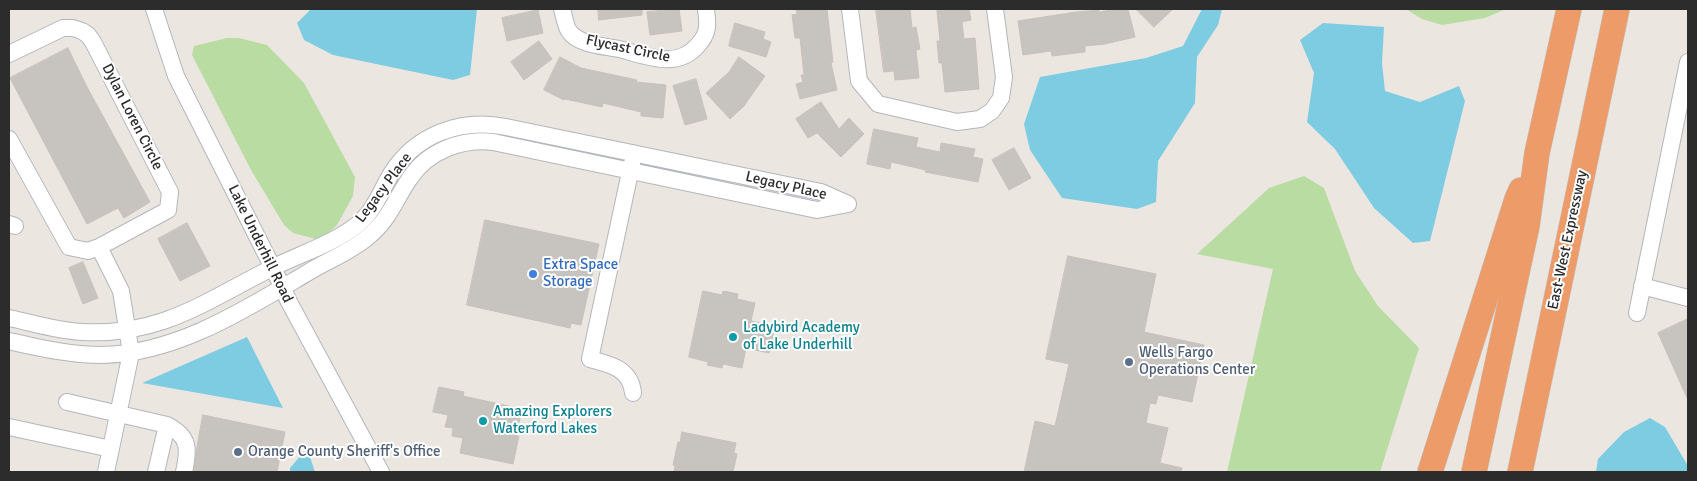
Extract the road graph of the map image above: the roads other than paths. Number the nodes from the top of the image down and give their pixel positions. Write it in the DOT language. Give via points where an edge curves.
graph roads {
  1 [pos="154,9"];
  2 [pos="562,9"];
  3 [pos="706,9"];
  4 [pos="850,9"];
  5 [pos="995,9"];
  6 [pos="1568,9"];
  7 [pos="1616,9"];
  8 [pos="9,54"];
  9 [pos="1688,63"];
  10 [pos="9,139"];
  11 [pos="634,153"];
  12 [pos="1537,153"];
  13 [pos="631,171"];
  14 [pos="99,247"];
  15 [pos="273,267"];
  16 [pos="1642,286"];
  17 [pos="283,288"];
  18 [pos="1688,298"];
  19 [pos="1637,313"];
  20 [pos="9,318"];
  21 [pos="128,330"];
  22 [pos="9,341"];
  23 [pos="131,353"];
  24 [pos="633,393"];
  25 [pos="67,402"];
  26 [pos="119,414"];
  27 [pos="167,425"];
  28 [pos="9,427"];
  29 [pos="111,449"];
  30 [pos="106,472"];
  31 [pos="156,472"];
  32 [pos="184,472"];
  33 [pos="381,472"];
  34 [pos="1430,472"];
  35 [pos="1474,472"];
  36 [pos="1520,472"];
  1 -- 15 [label="street, Lake Underhill Road" via="176,76"];
  2 -- 3 [label="street, Flycast Circle" via="569,31 580,40 674,60 693,51 704,38 708,24"];
  4 -- 5 [label="street" via="859,81 878,104 957,122 980,118 992,111 1000,98 1004,77"];
  6 -- 12 [label="highway"];
  7 -- 36 [label="highway, East-West Expressway"];
  8 -- 14 [label="street, Dylan Loren Circle" via="62,28 74,28 88,35 170,192 168,210"];
  9 -- 16 [label="street"];
  10 -- 14 [label="street, Dylan Loren Circle" via="68,247 88,251"];
  11 -- 13 [label="street"];
  11 -- 13 [label="street, Legacy Place" via="821,192 848,204 817,210"];
  11 -- 15 [label="street, Legacy Place" via="499,125 451,128 430,136 407,154 357,225"];
  12 -- 34 [label="highway" via="1516,199"];
  12 -- 35 [label="highway" via="1526,226"];
  13 -- 17 [label="street, Legacy Place" via="488,142 468,142 451,147 432,156 415,170 387,218 369,236"];
  13 -- 24 [label="street" via="590,359 623,371"];
  14 -- 21 [label="street" via="121,291"];
  15 -- 17 [label="street, Lake Underhill Road"];
  15 -- 21 [label="street, Legacy Place" via="184,314"];
  16 -- 18 [label="street"];
  16 -- 19 [label="street"];
  17 -- 23 [label="street, Legacy Place" via="190,336"];
  17 -- 33 [label="street, Lake Underhill Road"];
  20 -- 21 [label="street, Legacy Place" via="78,332"];
  21 -- 23 [label="street"];
  22 -- 23 [label="street, Legacy Place" via="70,353"];
  23 -- 26 [label="street"];
  25 -- 26 [label="street"];
  26 -- 27 [label="street"];
  26 -- 29 [label="street"];
  27 -- 31 [label="street"];
  27 -- 32 [label="street" via="186,442 188,452"];
  28 -- 29 [label="street"];
  29 -- 30 [label="street"];
}
